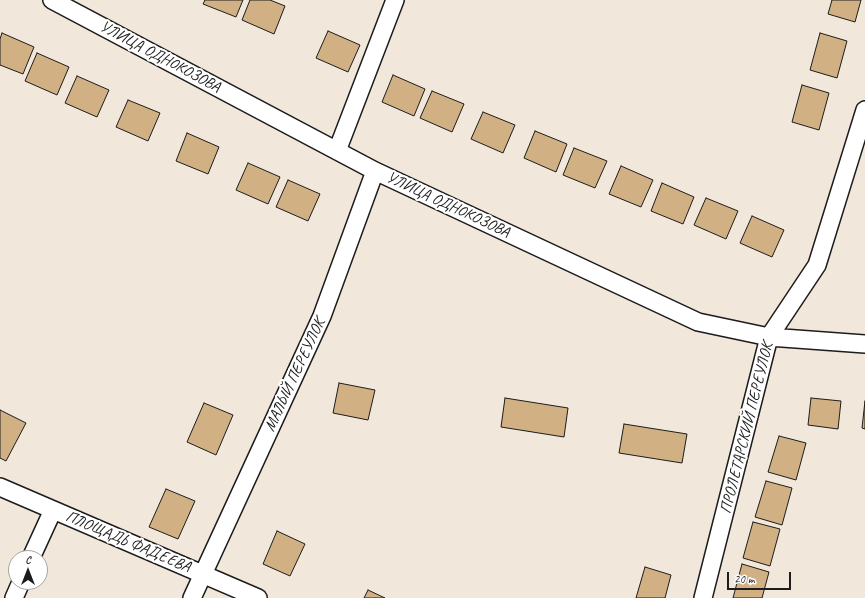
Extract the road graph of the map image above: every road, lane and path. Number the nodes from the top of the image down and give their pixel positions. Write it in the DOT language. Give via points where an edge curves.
graph roads {
  1 [pos="52,0"];
  2 [pos="395,0"];
  3 [pos="865,110"];
  4 [pos="337,151"];
  5 [pos="375,171"];
  6 [pos="769,337"];
  7 [pos="865,344"];
  8 [pos="0,487"];
  9 [pos="53,510"];
  10 [pos="36,550"];
  11 [pos="204,573"];
  12 [pos="192,598"];
  13 [pos="258,598"];
  14 [pos="703,598"];
  1 -- 4 [label="street, УЛИЦА ОДНОКОЗОВА"];
  2 -- 4 [label="street"];
  3 -- 6 [label="street, ПРОЛЕТАРСКИЙ ПЕРЕУЛОК" via="817,265"];
  4 -- 5 [label="street, УЛИЦА ОДНОКОЗОВА"];
  5 -- 6 [label="street, УЛИЦА ОДНОКОЗОВА" via="698,322"];
  5 -- 11 [label="street, МАЛЫЙ ПЕРЕУЛОК" via="322,316"];
  6 -- 7 [label="street, УЛИЦА ОДНОКОЗОВА"];
  6 -- 14 [label="street, ПРОЛЕТАРСКИЙ ПЕРЕУЛОК"];
  8 -- 9 [label="street, ПЛОЩАДЬ ФАДЕЕВА"];
  9 -- 10 [label="street, ПЛОЩАДЬ ФАДЕЕВА"];
  9 -- 11 [label="street, ПЛОЩАДЬ ФАДЕЕВА"];
  11 -- 12 [label="street, МАЛЫЙ ПЕРЕУЛОК"];
  11 -- 13 [label="street"];
}
